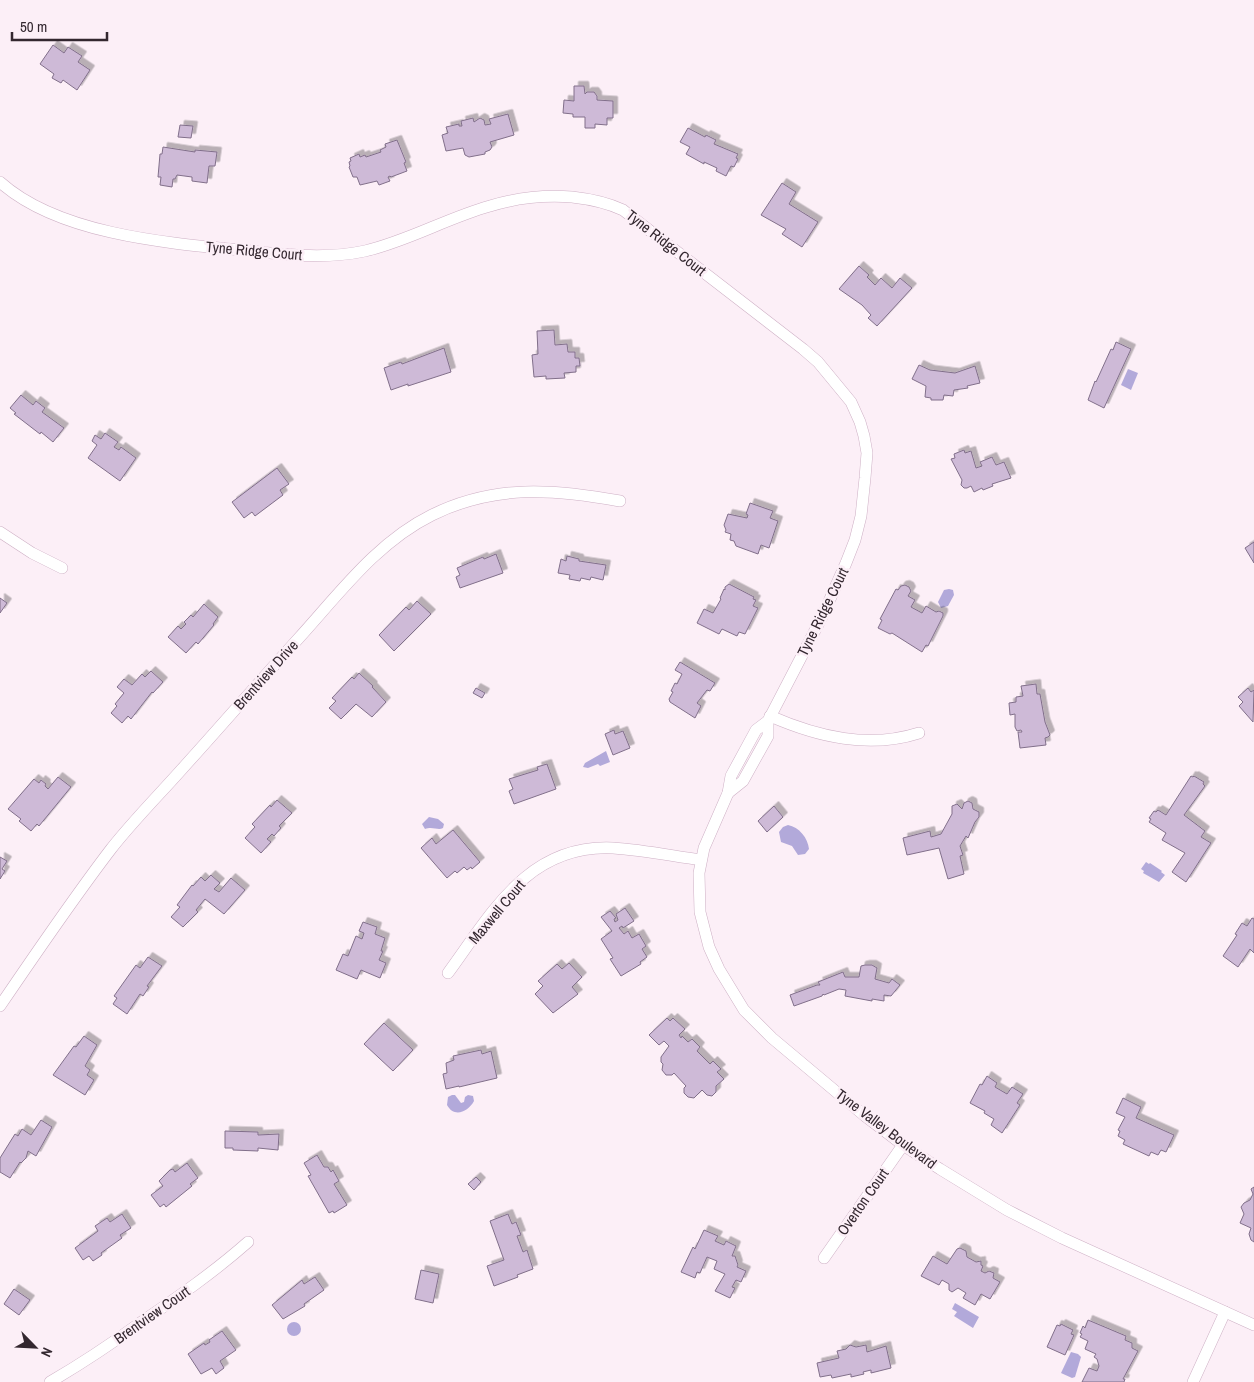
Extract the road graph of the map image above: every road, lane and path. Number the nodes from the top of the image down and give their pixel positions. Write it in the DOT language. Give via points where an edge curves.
graph roads {
  1 [pos="0,182"];
  2 [pos="620,501"];
  3 [pos="0,532"];
  4 [pos="62,568"];
  5 [pos="769,719"];
  6 [pos="919,733"];
  7 [pos="701,860"];
  8 [pos="448,973"];
  9 [pos="0,1006"];
  10 [pos="903,1145"];
  11 [pos="248,1242"];
  12 [pos="824,1258"];
  13 [pos="1225,1312"];
  14 [pos="1254,1326"];
  15 [pos="50,1382"];
  16 [pos="1193,1382"];
  1 -- 5 [label="street, Tyne Ridge Court" via="61,217 109,232 185,245 309,256 368,250 488,206 532,198 559,196 602,201 623,210 818,362 851,402 864,436 867,453 865,478 855,540 823,614"];
  2 -- 9 [label="street, Brentview Drive" via="545,490 496,494 440,511 393,539 338,594 123,834"];
  3 -- 4 [label="street"];
  5 -- 6 [label="street" via="873,742"];
  5 -- 7 [label="street, Tyne Valley Boulevard" via="768,736 743,781 728,793"];
  7 -- 8 [label="street, Maxwell Court" via="613,848 580,850 554,859 531,872 509,893"];
  7 -- 10 [label="street, Tyne Valley Boulevard" via="699,897 703,928 719,969 744,1010 783,1047"];
  10 -- 12 [label="street, Overton Court"];
  10 -- 13 [label="street, Tyne Valley Boulevard" via="1031,1222"];
  11 -- 15 [label="street, Brentview Court" via="212,1273"];
  13 -- 14 [label="street, Tyne Valley Boulevard"];
  13 -- 16 [label="street"];
}
